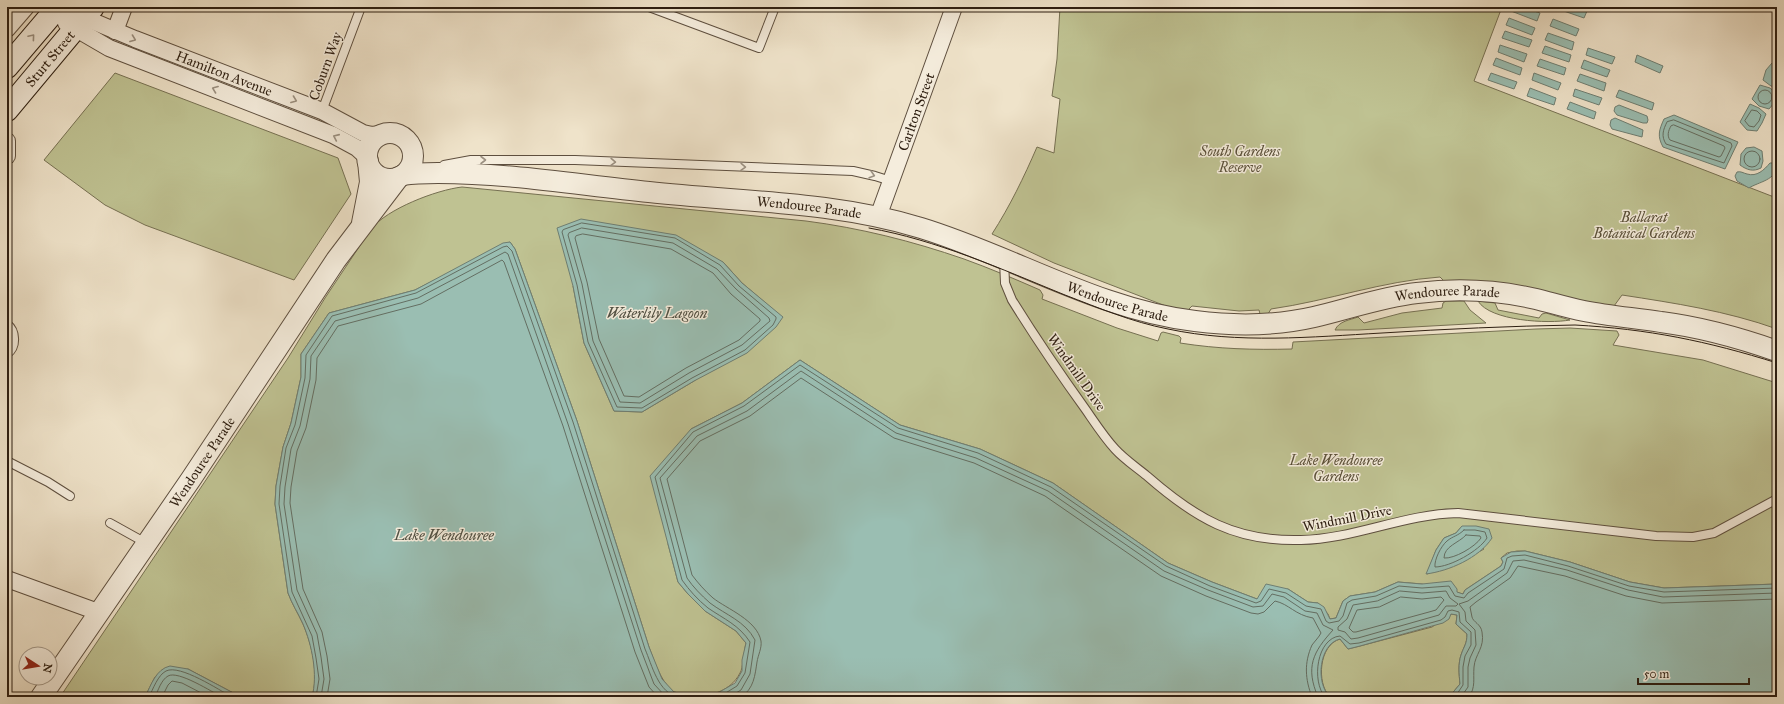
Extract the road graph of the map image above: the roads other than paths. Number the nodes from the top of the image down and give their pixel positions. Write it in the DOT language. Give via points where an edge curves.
graph roads {
  1 [pos="26,7"];
  2 [pos="124,7"];
  3 [pos="361,7"];
  4 [pos="648,7"];
  5 [pos="776,7"];
  6 [pos="954,7"];
  7 [pos="57,9"];
  8 [pos="84,18"];
  9 [pos="7,29"];
  10 [pos="115,31"];
  11 [pos="7,67"];
  12 [pos="7,110"];
  13 [pos="322,111"];
  14 [pos="388,133"];
  15 [pos="7,141"];
  16 [pos="410,144"];
  17 [pos="7,156"];
  18 [pos="368,160"];
  19 [pos="444,165"];
  20 [pos="462,172"];
  21 [pos="401,176"];
  22 [pos="891,181"];
  23 [pos="878,217"];
  24 [pos="362,225"];
  25 [pos="1004,258"];
  26 [pos="7,324"];
  27 [pos="1777,351"];
  28 [pos="7,354"];
  29 [pos="7,462"];
  30 [pos="70,496"];
  31 [pos="1777,499"];
  32 [pos="110,523"];
  33 [pos="146,543"];
  34 [pos="7,579"];
  35 [pos="98,612"];
  36 [pos="41,697"];
  1 -- 9 [label="street"];
  2 -- 10 [label="street"];
  3 -- 13 [label="lane, Coburn Way"];
  4 -- 5 [label="lane" via="759,48"];
  6 -- 22 [label="street, Carlton Street"];
  7 -- 8 [label="street, Hamilton Avenue"];
  11 -- 7 [label="main road, Sturt Street, one-way"];
  8 -- 10 [label="street, Hamilton Avenue"];
  8 -- 12 [label="main road, Sturt Street"];
  18 -- 8 [label="street, Hamilton Avenue, one-way" via="357,148 333,135 100,44"];
  10 -- 13 [label="street, Hamilton Avenue, one-way"];
  13 -- 14 [label="street, Hamilton Avenue" via="363,133"];
  14 -- 16 [label="street" via="401,136"];
  14 -- 18 [label="street" via="373,141"];
  15 -- 17 [label="street"];
  16 -- 19 [label="street, Wendouree Parade" via="422,155"];
  16 -- 21 [label="street" via="413,161"];
  18 -- 21 [label="street" via="373,171 383,177"];
  18 -- 24 [label="street, Wendouree Parade" via="370,182"];
  19 -- 20 [label="street, Wendouree Parade"];
  19 -- 22 [label="lane, one-way" via="471,160 618,162 853,171"];
  20 -- 21 [label="street, Wendouree Parade"];
  20 -- 23 [label="street, Wendouree Parade" via="653,193 810,206"];
  21 -- 24 [label="street, Wendouree Parade"];
  22 -- 23 [label="street, Carlton Street"];
  23 -- 25 [label="street, Wendouree Parade" via="943,235"];
  24 -- 33 [label="street, Wendouree Parade"];
  25 -- 27 [label="street, Wendouree Parade" via="1091,294 1164,317 1192,321 1238,324 1287,321 1313,318 1415,293 1473,290 1528,298 1587,312 1693,327"];
  25 -- 31 [label="lane, Windmill Drive" via="1005,283 1012,300 1114,448 1167,494 1189,510 1224,528 1258,537 1301,540 1324,538 1430,514 1458,513 1656,536 1693,537 1714,533"];
  26 -- 28 [label="lane" via="14,332 15,340"];
  29 -- 30 [label="lane"];
  32 -- 33 [label="lane"];
  33 -- 35 [label="street, Wendouree Parade"];
  34 -- 35 [label="street"];
  35 -- 36 [label="street, Wendouree Parade"];
}
